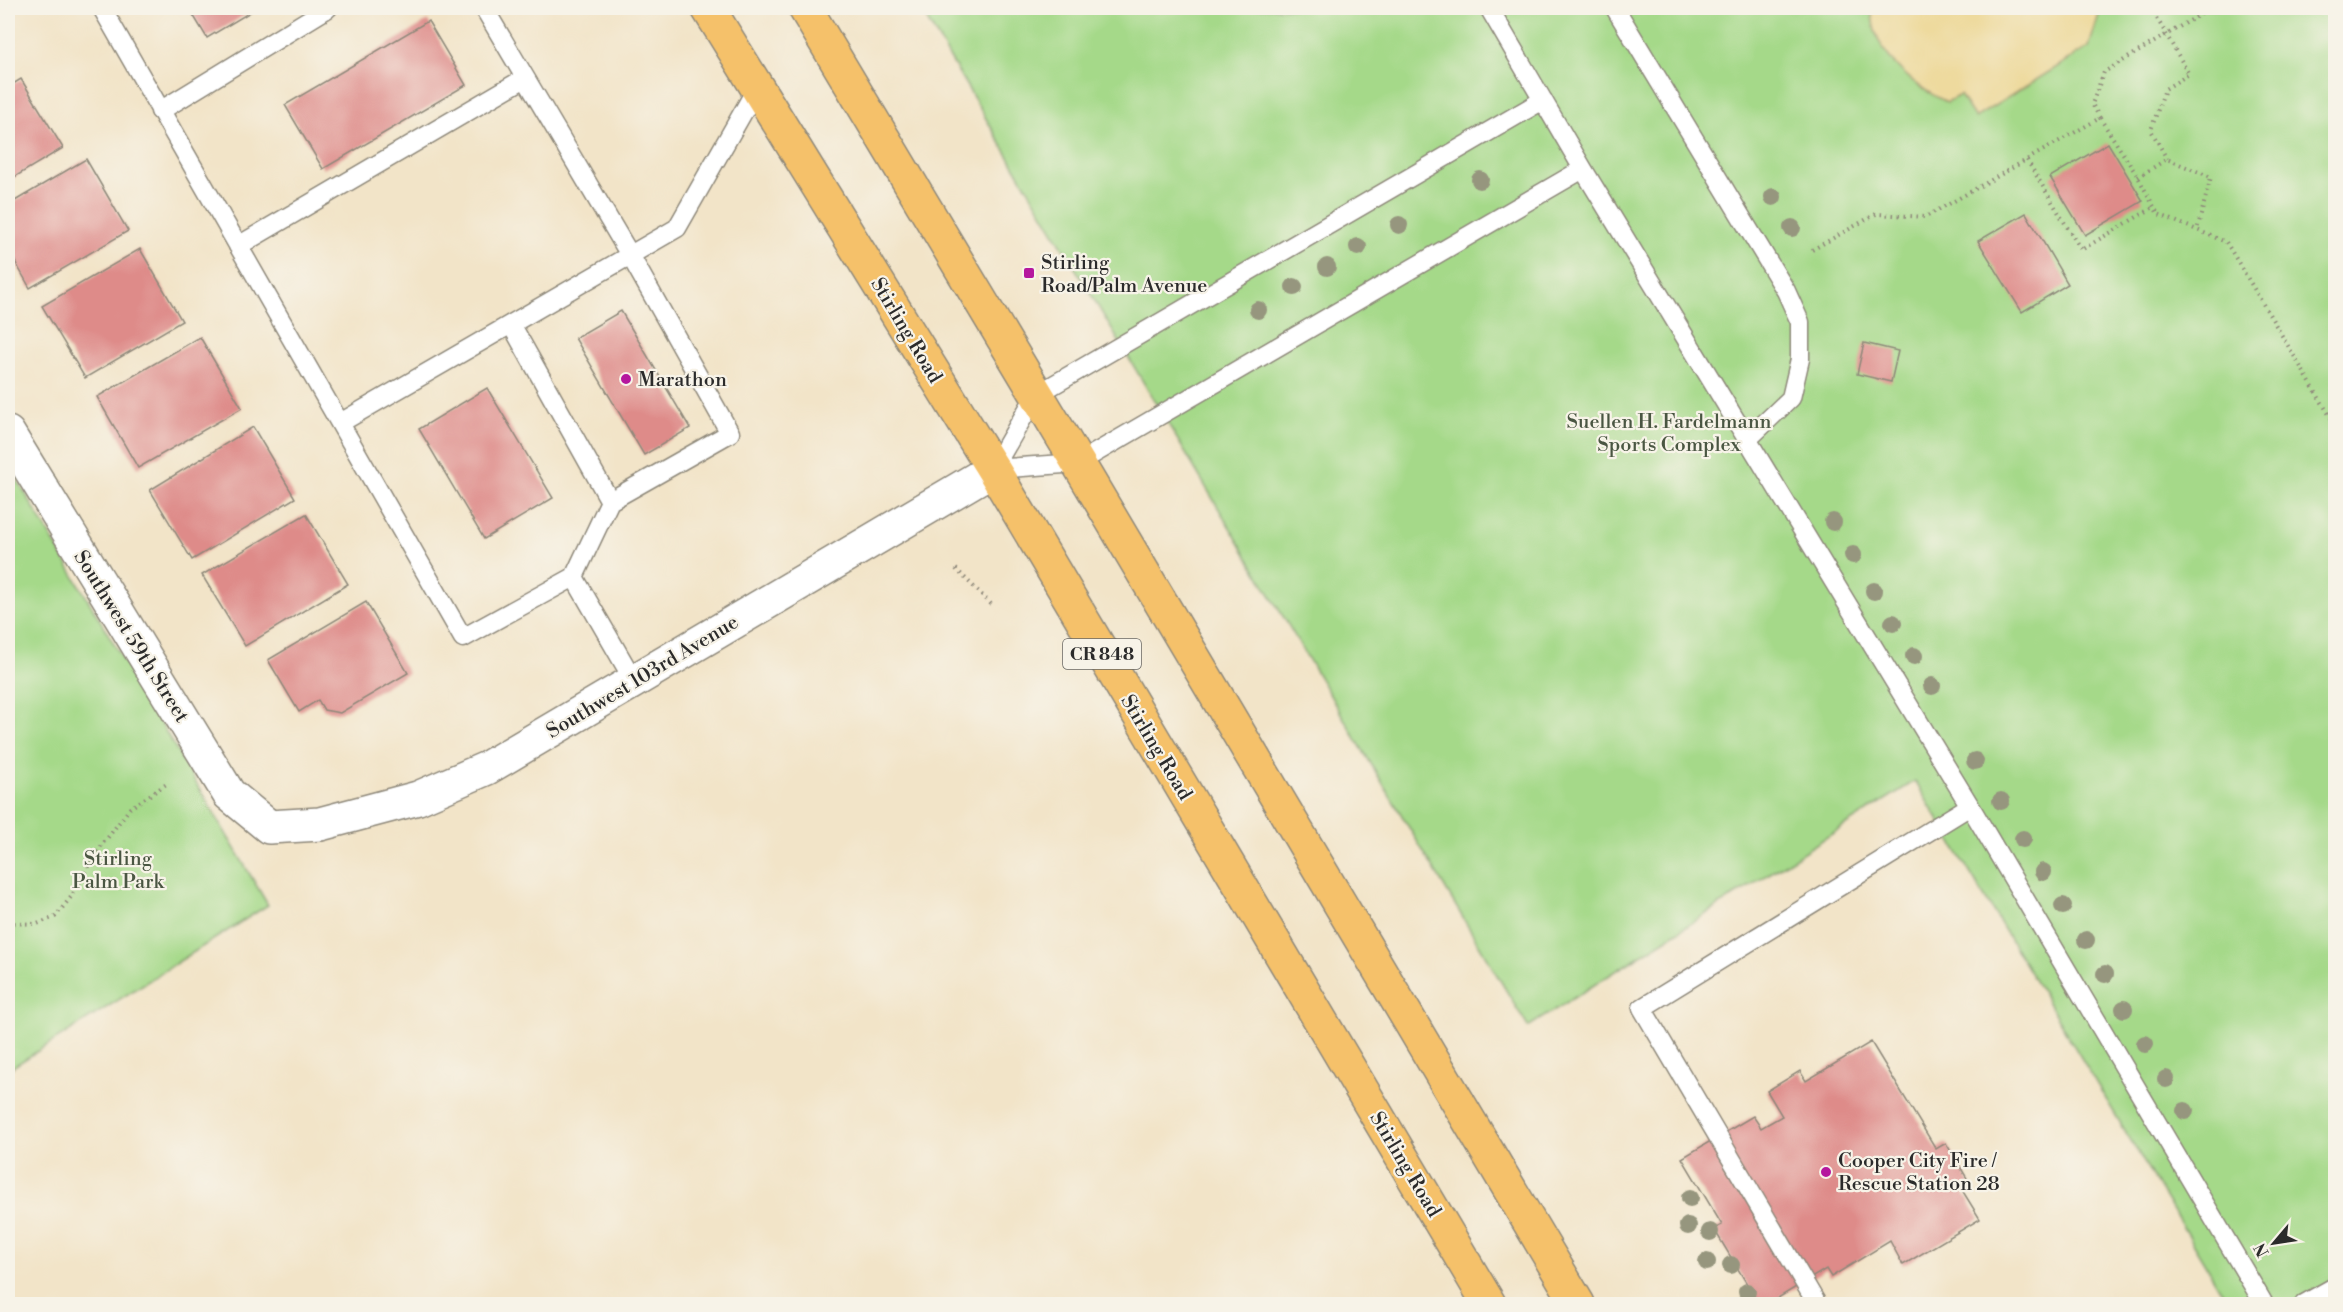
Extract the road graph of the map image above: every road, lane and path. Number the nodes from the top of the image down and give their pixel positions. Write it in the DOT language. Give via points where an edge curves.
graph roads {
  1 [pos="102,8"];
  2 [pos="328,8"];
  3 [pos="484,8"];
  4 [pos="708,8"];
  5 [pos="805,8"];
  6 [pos="1489,8"];
  7 [pos="1615,8"];
  8 [pos="2151,8"];
  9 [pos="2211,8"];
  10 [pos="2166,33"];
  11 [pos="525,78"];
  12 [pos="758,86"];
  13 [pos="1543,100"];
  14 [pos="160,111"];
  15 [pos="2100,118"];
  16 [pos="2168,159"];
  17 [pos="2027,160"];
  18 [pos="1583,169"];
  19 [pos="2138,177"];
  20 [pos="2154,207"];
  21 [pos="2197,230"];
  22 [pos="238,246"];
  23 [pos="1812,250"];
  24 [pos="630,255"];
  25 [pos="511,324"];
  26 [pos="1036,395"];
  27 [pos="340,423"];
  28 [pos="2336,426"];
  29 [pos="8,433"];
  30 [pos="1748,439"];
  31 [pos="1078,463"];
  32 [pos="993,469"];
  33 [pos="610,501"];
  34 [pos="956,569"];
  35 [pos="574,577"];
  36 [pos="994,607"];
  37 [pos="634,681"];
  38 [pos="168,783"];
  39 [pos="1970,806"];
  40 [pos="269,827"];
  41 [pos="8,923"];
  42 [pos="2336,1286"];
  43 [pos="1489,1305"];
  44 [pos="1578,1305"];
  45 [pos="1817,1305"];
  46 [pos="2264,1305"];
  47 [pos="2304,1305"];
  1 -- 14 [label="lane"];
  2 -- 14 [label="lane"];
  3 -- 11 [label="lane"];
  4 -- 12 [label="main road, Stirling Road / CR 848"];
  5 -- 26 [label="main road"];
  6 -- 13 [label="lane"];
  7 -- 30 [label="lane" via="1786,291 1800,322 1800,359 1791,398"];
  8 -- 10 [label="path"];
  9 -- 10 [label="path"];
  10 -- 15 [label="path" via="2104,72 2092,104"];
  10 -- 16 [label="path" via="2189,74 2165,89 2151,130"];
  11 -- 22 [label="lane"];
  11 -- 24 [label="lane"];
  12 -- 24 [label="lane" via="677,228"];
  12 -- 32 [label="main road, Stirling Road / CR 848"];
  13 -- 18 [label="lane"];
  13 -- 26 [label="lane"];
  14 -- 22 [label="lane"];
  15 -- 17 [label="path"];
  15 -- 19 [label="path"];
  16 -- 19 [label="path"];
  16 -- 21 [label="path" via="2211,177"];
  17 -- 20 [label="path" via="2080,250"];
  17 -- 23 [label="path" via="1926,217 1876,214"];
  18 -- 30 [label="lane"];
  18 -- 31 [label="lane"];
  19 -- 20 [label="path"];
  20 -- 21 [label="path" via="2158,214"];
  21 -- 28 [label="path" via="2226,242"];
  22 -- 27 [label="lane"];
  24 -- 25 [label="lane"];
  24 -- 33 [label="lane" via="730,433"];
  25 -- 27 [label="lane"];
  25 -- 33 [label="lane"];
  26 -- 31 [label="main road"];
  26 -- 32 [label="lane"];
  27 -- 35 [label="lane" via="463,638"];
  29 -- 40 [label="street, Southwest 59th Street" via="229,794"];
  30 -- 39 [label="lane"];
  31 -- 32 [label="lane"];
  31 -- 44 [label="main road"];
  32 -- 37 [label="street, Southwest 103rd Avenue"];
  32 -- 43 [label="main road, Stirling Road / CR 848"];
  33 -- 35 [label="lane"];
  34 -- 36 [label="path"];
  35 -- 37 [label="lane"];
  37 -- 40 [label="street, Southwest 103rd Avenue" via="487,768 418,798 320,824"];
  38 -- 41 [label="path" via="130,808 55,917 37,924"];
  39 -- 45 [label="lane" via="1642,1008"];
  39 -- 46 [label="lane"];
  42 -- 47 [label="lane"];
}
